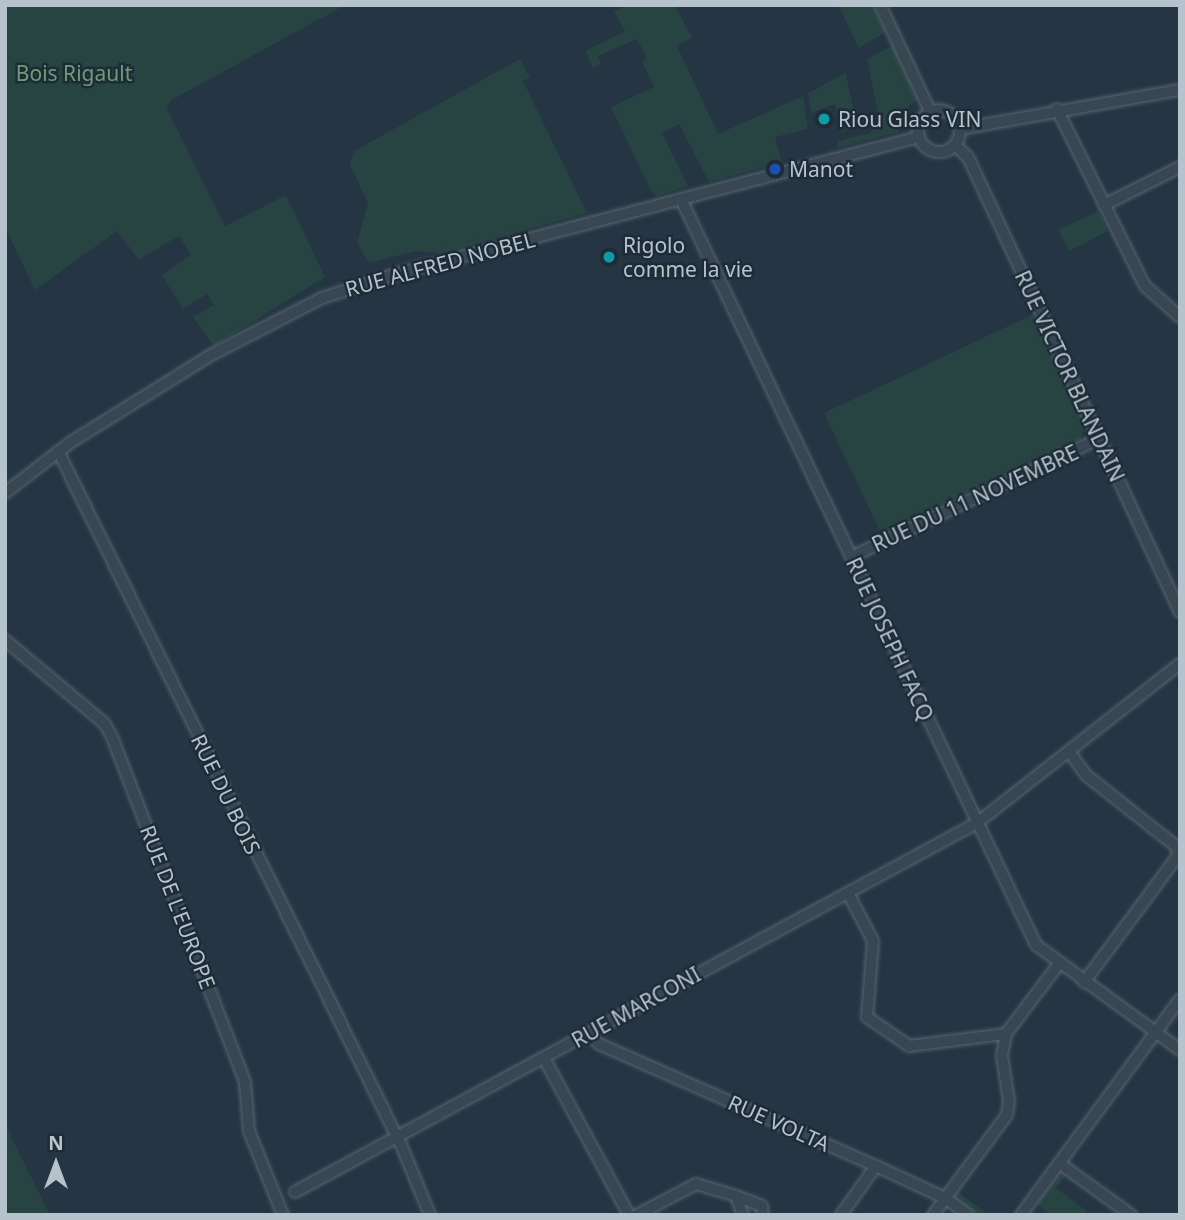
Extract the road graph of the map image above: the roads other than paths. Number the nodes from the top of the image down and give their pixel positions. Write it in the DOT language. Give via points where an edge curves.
graph roads {
  1 [pos="880,5"];
  2 [pos="1180,90"];
  3 [pos="1057,109"];
  4 [pos="930,111"];
  5 [pos="960,129"];
  6 [pos="919,137"];
  7 [pos="955,145"];
  8 [pos="1180,167"];
  9 [pos="681,199"];
  10 [pos="1104,205"];
  11 [pos="1177,311"];
  12 [pos="1100,438"];
  13 [pos="58,451"];
  14 [pos="5,493"];
  15 [pos="851,557"];
  16 [pos="1180,612"];
  17 [pos="5,640"];
  18 [pos="1180,664"];
  19 [pos="1069,751"];
  20 [pos="977,823"];
  21 [pos="848,893"];
  22 [pos="1059,964"];
  23 [pos="1084,982"];
  24 [pos="1180,999"];
  25 [pos="1156,1032"];
  26 [pos="588,1033"];
  27 [pos="1006,1034"];
  28 [pos="1180,1050"];
  29 [pos="544,1058"];
  30 [pos="395,1137"];
  31 [pos="1059,1163"];
  32 [pos="876,1166"];
  33 [pos="295,1192"];
  34 [pos="736,1196"];
  35 [pos="946,1198"];
  36 [pos="283,1215"];
  37 [pos="430,1215"];
  38 [pos="629,1215"];
  39 [pos="637,1215"];
  40 [pos="743,1215"];
  41 [pos="763,1215"];
  42 [pos="841,1215"];
  43 [pos="933,1215"];
  44 [pos="968,1215"];
  45 [pos="1021,1215"];
  46 [pos="1130,1215"];
  1 -- 4 [label="street"];
  2 -- 3 [label="street"];
  3 -- 5 [label="street"];
  3 -- 10 [label="street"];
  4 -- 5 [label="street" via="953,114"];
  4 -- 6 [label="street" via="918,125"];
  5 -- 7 [label="street"];
  6 -- 7 [label="street" via="926,148 938,152"];
  6 -- 9 [label="street, RUE ALFRED NOBEL"];
  7 -- 12 [label="street, RUE VICTOR BLANDAIN" via="968,157"];
  8 -- 10 [label="street"];
  9 -- 13 [label="street, RUE ALFRED NOBEL" via="322,298 218,351"];
  9 -- 15 [label="street, RUE JOSEPH FACQ"];
  10 -- 11 [label="street" via="1145,286"];
  12 -- 15 [label="street, RUE DU 11 NOVEMBRE"];
  12 -- 16 [label="street, RUE VICTOR BLANDAIN"];
  13 -- 14 [label="street, RUE ALFRED NOBEL"];
  13 -- 30 [label="street, RUE DU BOIS"];
  15 -- 20 [label="street, RUE JOSEPH FACQ"];
  17 -- 36 [label="street, RUE DE L'EUROPE" via="104,723 112,737 245,1082 248,1130"];
  18 -- 19 [label="street, RUE MARCONI"];
  19 -- 20 [label="street, RUE MARCONI"];
  19 -- 23 [label="street" via="1086,775 1178,848 1177,857"];
  20 -- 21 [label="street, RUE MARCONI"];
  20 -- 22 [label="street, RUE JOSEPH FACQ" via="1036,945"];
  21 -- 26 [label="street, RUE MARCONI"];
  21 -- 27 [label="street" via="873,941 867,1017 909,1046"];
  22 -- 23 [label="street, RUE JOSEPH FACQ"];
  22 -- 27 [label="street"];
  23 -- 25 [label="street, RUE JOSEPH FACQ"];
  24 -- 25 [label="street"];
  25 -- 28 [label="street, RUE JOSEPH FACQ"];
  25 -- 31 [label="street"];
  26 -- 29 [label="street, RUE MARCONI"];
  26 -- 32 [label="street, RUE VOLTA" via="599,1044"];
  27 -- 35 [label="street" via="1002,1056 1007,1115"];
  29 -- 30 [label="street, RUE MARCONI"];
  29 -- 38 [label="street"];
  30 -- 33 [label="street, RUE MARCONI"];
  30 -- 37 [label="street, RUE DU BOIS"];
  31 -- 45 [label="street"];
  31 -- 46 [label="street"];
  32 -- 35 [label="street, RUE VOLTA"];
  32 -- 42 [label="street"];
  34 -- 39 [label="street" via="696,1184"];
  34 -- 40 [label="street"];
  34 -- 41 [label="street" via="762,1206"];
  35 -- 43 [label="street"];
  35 -- 44 [label="street, RUE VOLTA"];
}
